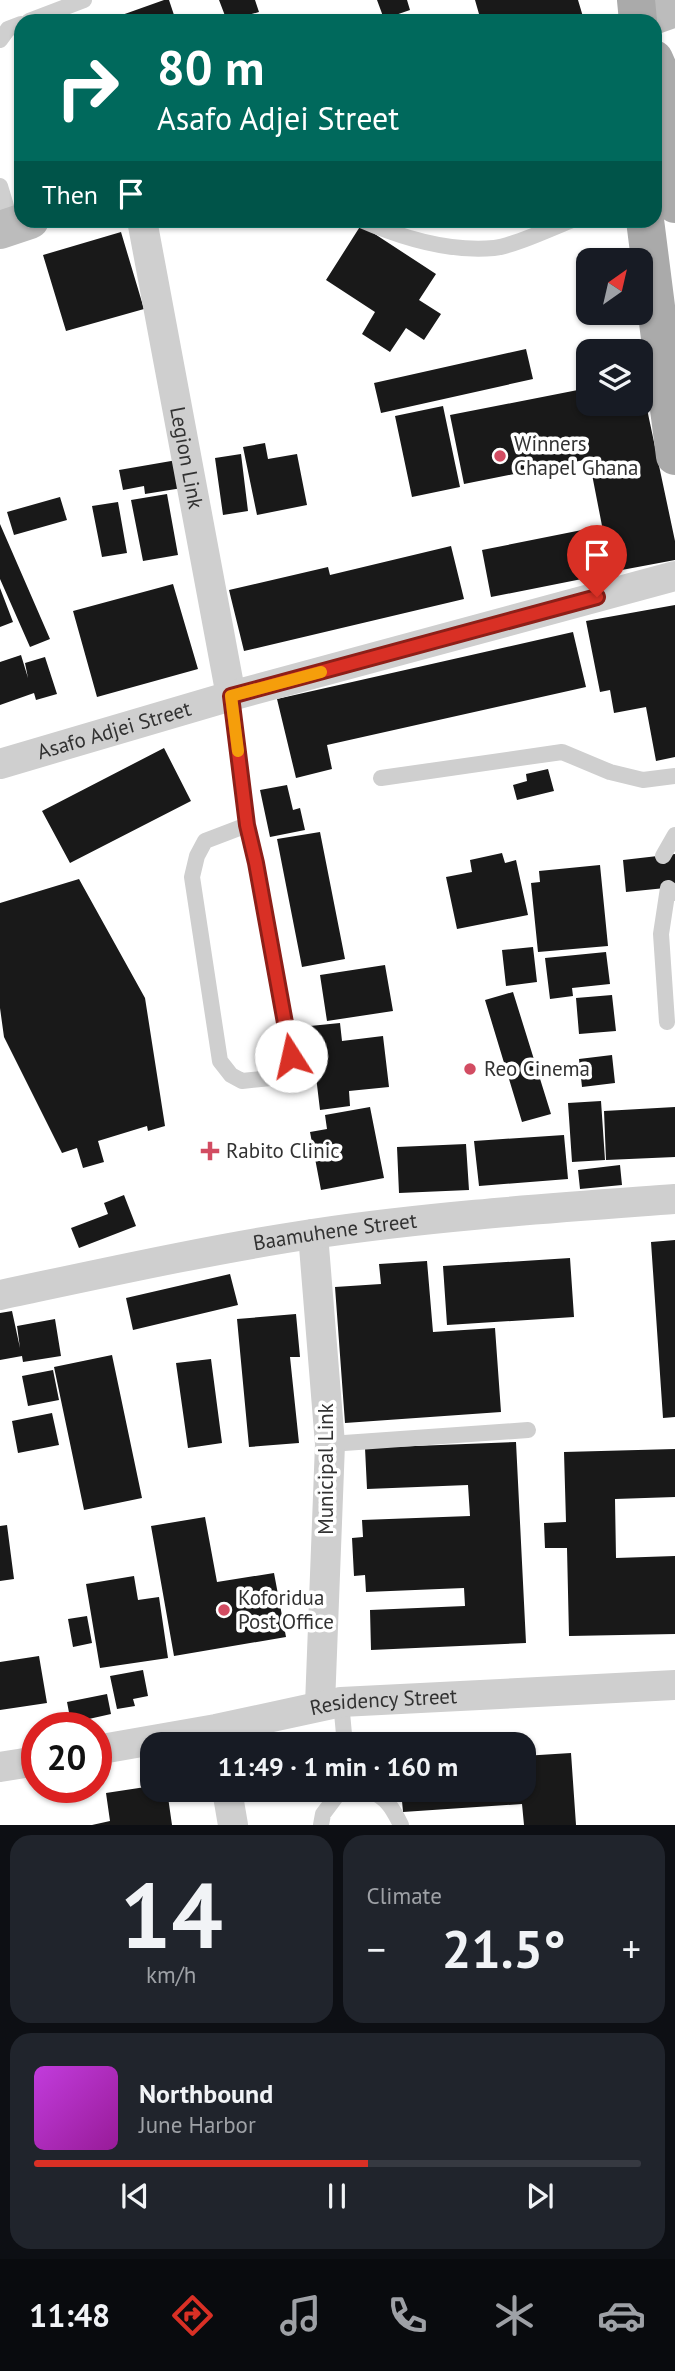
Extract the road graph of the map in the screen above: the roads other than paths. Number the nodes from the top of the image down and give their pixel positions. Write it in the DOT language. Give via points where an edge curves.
graph roads {
  1 [pos="84,0"];
  2 [pos="675,8"];
  3 [pos="47,14"];
  4 [pos="658,14"];
  5 [pos="14,27"];
  6 [pos="0,40"];
  7 [pos="662,77"];
  8 [pos="0,186"];
  9 [pos="675,204"];
  10 [pos="14,226"];
  11 [pos="143,228"];
  12 [pos="379,228"];
  13 [pos="550,228"];
  14 [pos="646,228"];
  15 [pos="675,456"];
  16 [pos="675,576"];
  17 [pos="231,696"];
  18 [pos="0,764"];
  19 [pos="675,776"];
  20 [pos="381,778"];
  21 [pos="247,825"];
  22 [pos="675,835"];
  23 [pos="663,856"];
  24 [pos="675,893"];
  25 [pos="667,1022"];
  26 [pos="675,1199"];
  27 [pos="313,1234"];
  28 [pos="0,1295"];
  29 [pos="528,1430"];
  30 [pos="330,1444"];
  31 [pos="675,1685"];
  32 [pos="330,1704"];
  33 [pos="234,1732"];
  34 [pos="340,1732"];
  35 [pos="140,1745"];
  36 [pos="112,1748"];
  37 [pos="21,1764"];
  38 [pos="0,1767"];
  39 [pos="229,1802"];
  40 [pos="332,1802"];
  41 [pos="388,1802"];
  42 [pos="233,1825"];
  43 [pos="321,1825"];
  44 [pos="401,1825"];
  1 -- 3 [label="lane"];
  2 -- 4 [label="street"];
  5 -- 6 [label="lane"];
  7 -- 9 [label="main road"];
  8 -- 10 [label="lane"];
  11 -- 17 [label="street, Legion Link"];
  12 -- 13 [label="lane" via="444,246 496,248"];
  14 -- 15 [label="main road"];
  16 -- 17 [label="street, Asafo Adjei Street"];
  17 -- 18 [label="street, Asafo Adjei Street"];
  17 -- 21 [label="lane"];
  19 -- 20 [label="lane" via="643,780 562,752"];
  21 -- 21 [label="lane" via="291,1056 271,1078 242,1081 220,1062 192,877 205,841"];
  22 -- 23 [label="lane"];
  24 -- 25 [label="lane" via="668,888 661,934"];
  26 -- 27 [label="street, Baamuhene Street" via="506,1211"];
  27 -- 28 [label="street, Baamuhene Street"];
  27 -- 30 [label="street, Municipal Link"];
  29 -- 30 [label="lane"];
  30 -- 32 [label="street, Municipal Link"];
  31 -- 32 [label="street, Residency Street"];
  32 -- 33 [label="street, Residency Street"];
  32 -- 34 [label="lane"];
  35 -- 36 [label="street, Residency Street"];
  37 -- 38 [label="street"];
  39 -- 42 [label="street"];
  40 -- 43 [label="lane"];
  41 -- 44 [label="lane"];
}
